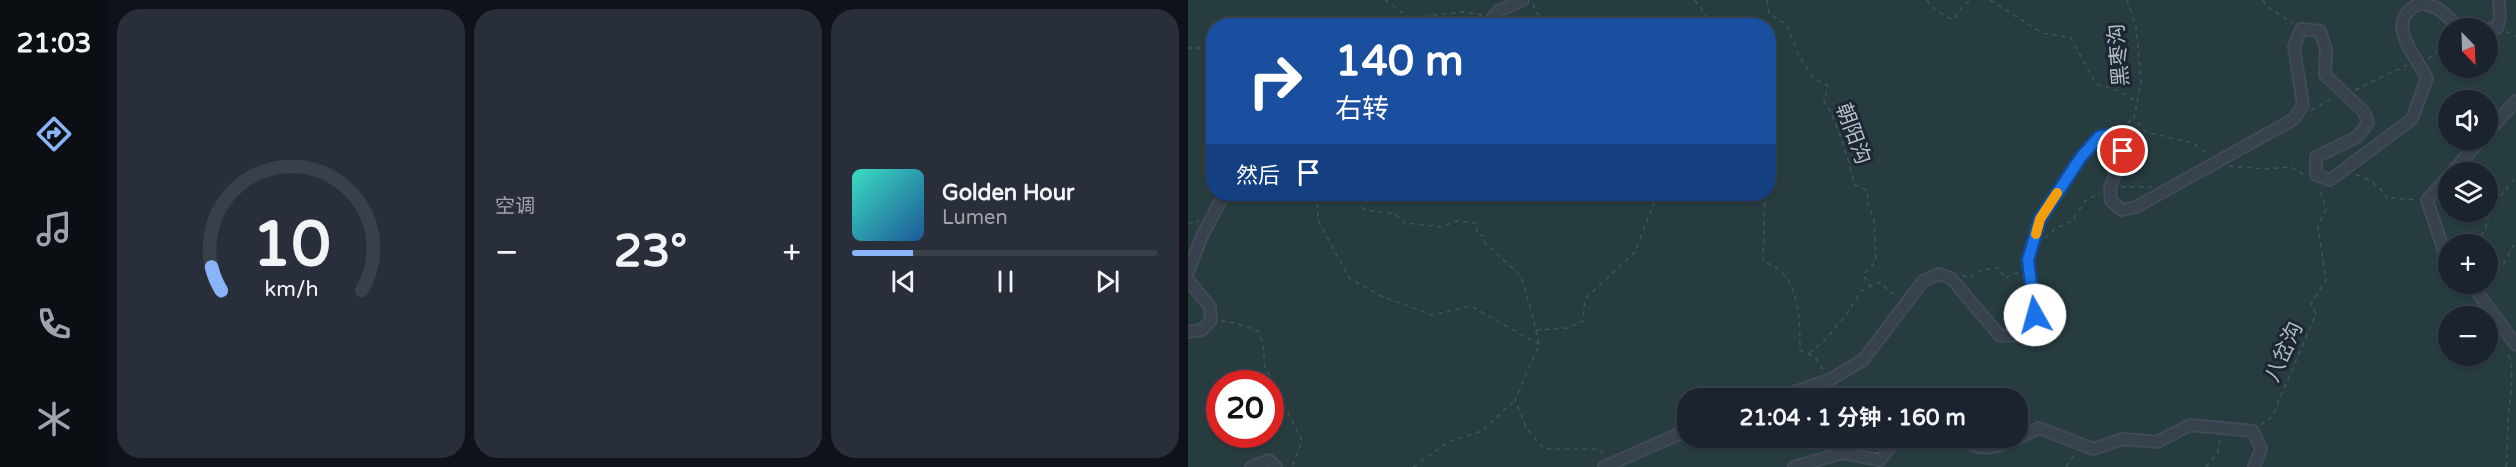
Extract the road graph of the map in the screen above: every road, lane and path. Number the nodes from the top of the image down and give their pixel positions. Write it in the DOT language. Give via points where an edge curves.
graph roads {
  1 [pos="1385,0"];
  2 [pos="1523,0"];
  3 [pos="1532,0"];
  4 [pos="1695,0"];
  5 [pos="1767,0"];
  6 [pos="1927,0"];
  7 [pos="1973,0"];
  8 [pos="1990,0"];
  9 [pos="2127,0"];
  10 [pos="2263,0"];
  11 [pos="2499,0"];
  12 [pos="1410,18"];
  13 [pos="1410,18"];
  14 [pos="1481,18"];
  15 [pos="1492,18"];
  16 [pos="1542,18"];
  17 [pos="1707,18"];
  18 [pos="2449,18"];
  19 [pos="2498,25"];
  20 [pos="2301,29"];
  21 [pos="1188,48"];
  22 [pos="1206,48"];
  23 [pos="2438,50"];
  24 [pos="2420,63"];
  25 [pos="2343,94"];
  26 [pos="2516,100"];
  27 [pos="2136,101"];
  28 [pos="2134,118"];
  29 [pos="2294,119"];
  30 [pos="2498,120"];
  31 [pos="2114,134"];
  32 [pos="2472,150"];
  33 [pos="2217,162"];
  34 [pos="2461,162"];
  35 [pos="2343,171"];
  36 [pos="2316,175"];
  37 [pos="2516,177"];
  38 [pos="2331,180"];
  39 [pos="2110,188"];
  40 [pos="2438,188"];
  41 [pos="2163,191"];
  42 [pos="2427,200"];
  43 [pos="1220,201"];
  44 [pos="1317,201"];
  45 [pos="1356,201"];
  46 [pos="1654,201"];
  47 [pos="1766,201"];
  48 [pos="2438,234"];
  49 [pos="2483,234"];
  50 [pos="2516,244"];
  51 [pos="2032,246"];
  52 [pos="2498,268"];
  53 [pos="1188,272"];
  54 [pos="2030,272"];
  55 [pos="1951,278"];
  56 [pos="1188,280"];
  57 [pos="1871,286"];
  58 [pos="2477,294"];
  59 [pos="1908,299"];
  60 [pos="1211,320"];
  61 [pos="1535,330"];
  62 [pos="1188,332"];
  63 [pos="1539,345"];
  64 [pos="2512,348"];
  65 [pos="1808,354"];
  66 [pos="1831,379"];
  67 [pos="1805,388"];
  68 [pos="1515,400"];
  69 [pos="2221,428"];
  70 [pos="2253,431"];
  71 [pos="2028,433"];
  72 [pos="1677,435"];
  73 [pos="2082,445"];
  74 [pos="1889,448"];
  75 [pos="1609,465"];
  76 [pos="1251,467"];
  77 [pos="1276,467"];
  78 [pos="1292,467"];
  79 [pos="1413,467"];
  80 [pos="1794,467"];
  81 [pos="2066,467"];
  82 [pos="2206,467"];
  83 [pos="2254,467"];
  84 [pos="2506,467"];
  1 -- 12 [label="path"];
  2 -- 15 [label="lane" via="1498,11"];
  3 -- 16 [label="path"];
  4 -- 17 [label="path"];
  5 -- 57 [label="path, 朝阳沟" via="1770,14 1786,24 1814,80 1828,86 1824,102 1833,111 1854,184 1868,191 1876,261 1863,275"];
  6 -- 7 [label="path" via="1935,10 1953,20"];
  8 -- 27 [label="path" via="2042,33 2071,38 2096,84"];
  9 -- 27 [label="path, 黑枣沟" via="2136,27 2141,82"];
  10 -- 20 [label="path" via="2266,7"];
  11 -- 19 [label="lane"];
  13 -- 14 [label="path" via="1462,12"];
  18 -- 24 [label="lane" via="2437,8 2421,3 2408,8 2401,33"];
  20 -- 25 [label="lane" via="2320,31 2326,49 2325,75"];
  20 -- 29 [label="lane" via="2294,47 2303,105"];
  21 -- 22 [label="path"];
  23 -- 24 [label="path"];
  24 -- 25 [label="path" via="2400,66 2371,84"];
  24 -- 35 [label="lane" via="2427,78 2412,119"];
  25 -- 29 [label="path"];
  25 -- 36 [label="lane" via="2364,112 2368,123 2356,137 2316,157"];
  26 -- 30 [label="lane"];
  27 -- 28 [label="path, 黑枣沟"];
  28 -- 31 [label="path"];
  28 -- 33 [label="path" via="2146,132 2193,143"];
  29 -- 33 [label="lane"];
  31 -- 39 [label="lane" via="2123,151"];
  31 -- 51 [label="lane" via="2099,137 2081,157 2040,219"];
  32 -- 34 [label="lane"];
  33 -- 36 [label="path" via="2233,168 2291,167 2304,177"];
  33 -- 41 [label="lane"];
  35 -- 38 [label="lane"];
  35 -- 42 [label="path" via="2372,182 2388,200"];
  36 -- 38 [label="lane"];
  37 -- 49 [label="path" via="2490,209"];
  38 -- 70 [label="path, 八岔沟" via="2320,189 2326,209 2318,226 2326,280 2311,304 2316,314 2310,334 2272,417"];
  39 -- 41 [label="path" via="2148,185"];
  39 -- 41 [label="lane" via="2111,201 2122,210 2136,207"];
  39 -- 51 [label="path" via="2086,200 2072,221"];
  40 -- 42 [label="lane"];
  42 -- 48 [label="lane"];
  43 -- 53 [label="lane"];
  44 -- 63 [label="path" via="1318,220 1349,278 1381,296 1432,315 1471,306"];
  45 -- 61 [label="path" via="1365,210 1395,214 1405,223 1443,227 1455,221 1476,223 1477,234 1484,236 1485,243 1521,276"];
  46 -- 61 [label="path" via="1635,252 1585,299 1583,321 1568,328"];
  47 -- 65 [label="path" via="1763,262 1774,265 1785,275 1797,301 1800,350"];
  50 -- 52 [label="path"];
  51 -- 54 [label="lane"];
  54 -- 55 [label="path" via="2012,274 2006,279 1999,268 1981,270 1969,278 1956,273"];
  54 -- 55 [label="lane" via="2035,315 2024,334 2000,336"];
  55 -- 59 [label="lane" via="1938,274 1923,281"];
  56 -- 60 [label="lane" via="1210,307"];
  57 -- 59 [label="path" via="1880,282 1890,292"];
  57 -- 65 [label="path" via="1861,291 1826,340"];
  58 -- 64 [label="lane"];
  59 -- 66 [label="lane" via="1863,360"];
  60 -- 62 [label="lane" via="1202,330"];
  60 -- 78 [label="path" via="1258,331 1265,367 1302,441"];
  61 -- 63 [label="path"];
  63 -- 68 [label="path"];
  64 -- 84 [label="path" via="2513,392"];
  65 -- 66 [label="path" via="1815,357"];
  66 -- 67 [label="lane"];
  68 -- 75 [label="path" via="1527,429 1544,449 1598,449"];
  68 -- 79 [label="path" via="1482,431 1448,442"];
  69 -- 70 [label="lane"];
  69 -- 73 [label="lane" via="2190,425 2157,442 2123,440 2093,449"];
  69 -- 82 [label="path" via="2218,452"];
  70 -- 83 [label="lane" via="2261,449"];
  71 -- 73 [label="lane" via="2039,428"];
  72 -- 75 [label="lane"];
  73 -- 81 [label="path"];
  74 -- 80 [label="lane" via="1880,460 1842,453"];
  76 -- 77 [label="lane" via="1269,460"];
}
